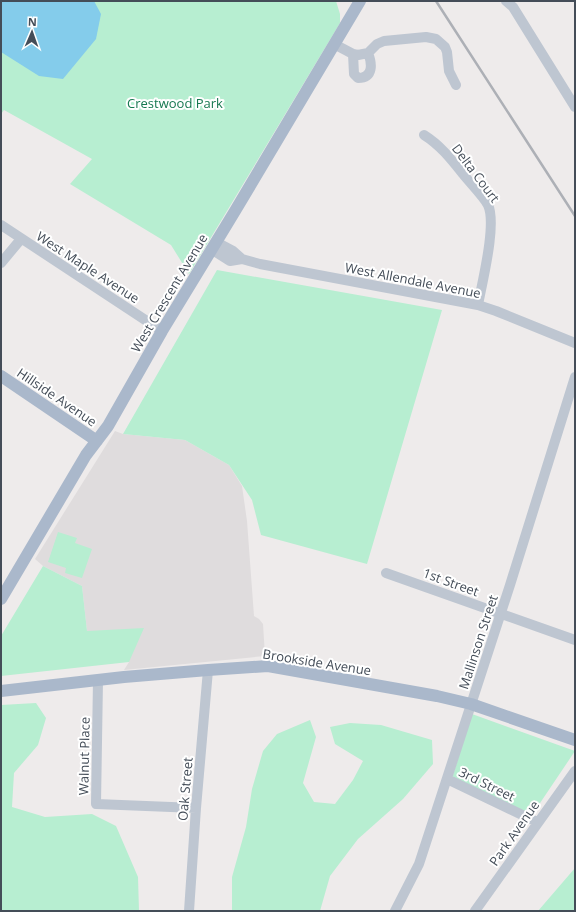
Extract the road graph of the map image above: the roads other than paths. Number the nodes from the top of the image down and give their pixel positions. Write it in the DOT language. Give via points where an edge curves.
graph roads {
  1 [pos="360,1"];
  2 [pos="506,1"];
  3 [pos="334,44"];
  4 [pos="368,53"];
  5 [pos="353,54"];
  6 [pos="456,85"];
  7 [pos="575,107"];
  8 [pos="424,135"];
  9 [pos="1,224"];
  10 [pos="21,238"];
  11 [pos="214,246"];
  12 [pos="1,263"];
  13 [pos="478,305"];
  14 [pos="162,331"];
  15 [pos="575,343"];
  16 [pos="1,376"];
  17 [pos="575,377"];
  18 [pos="97,441"];
  19 [pos="386,573"];
  20 [pos="1,599"];
  21 [pos="501,614"];
  22 [pos="575,640"];
  23 [pos="208,670"];
  24 [pos="98,680"];
  25 [pos="1,691"];
  26 [pos="471,704"];
  27 [pos="575,740"];
  28 [pos="575,770"];
  29 [pos="447,779"];
  30 [pos="196,808"];
  31 [pos="537,822"];
  32 [pos="189,911"];
  33 [pos="395,911"];
  34 [pos="475,911"];
  1 -- 3 [label="main road, West Crescent Avenue"];
  2 -- 7 [label="street" via="513,7"];
  3 -- 5 [label="street"];
  3 -- 11 [label="main road, West Crescent Avenue"];
  4 -- 5 [label="street"];
  4 -- 5 [label="street" via="371,70 360,78 354,74"];
  4 -- 6 [label="street" via="384,41 426,37 436,39 445,47 449,71"];
  8 -- 13 [label="street, Delta Court" via="450,158 488,205 491,215 491,236"];
  9 -- 10 [label="street, West Maple Avenue"];
  10 -- 12 [label="street"];
  10 -- 14 [label="street, West Maple Avenue"];
  11 -- 13 [label="street, West Allendale Avenue" via="230,260 242,259"];
  11 -- 14 [label="main road, West Crescent Avenue"];
  13 -- 15 [label="street, West Allendale Avenue"];
  14 -- 18 [label="main road, West Crescent Avenue"];
  16 -- 18 [label="main road, Hillside Avenue"];
  17 -- 21 [label="street, Mallinson Street"];
  18 -- 20 [label="main road, West Crescent Avenue" via="86,455"];
  19 -- 21 [label="street, 1st Street"];
  21 -- 22 [label="street, 1st Street"];
  21 -- 26 [label="street, Mallinson Street"];
  23 -- 24 [label="main road, Brookside Avenue"];
  23 -- 26 [label="main road, Brookside Avenue" via="268,666"];
  23 -- 30 [label="street, Oak Street"];
  24 -- 25 [label="main road, Brookside Avenue"];
  24 -- 30 [label="street, Walnut Place" via="96,804"];
  26 -- 27 [label="main road, Brookside Avenue"];
  26 -- 29 [label="street, Mallinson Street"];
  28 -- 31 [label="street, Park Avenue"];
  29 -- 31 [label="street, 3rd Street"];
  29 -- 33 [label="street, Mallinson Street" via="419,864"];
  30 -- 32 [label="street, Oak Street"];
  31 -- 34 [label="street, Park Avenue"];
}
